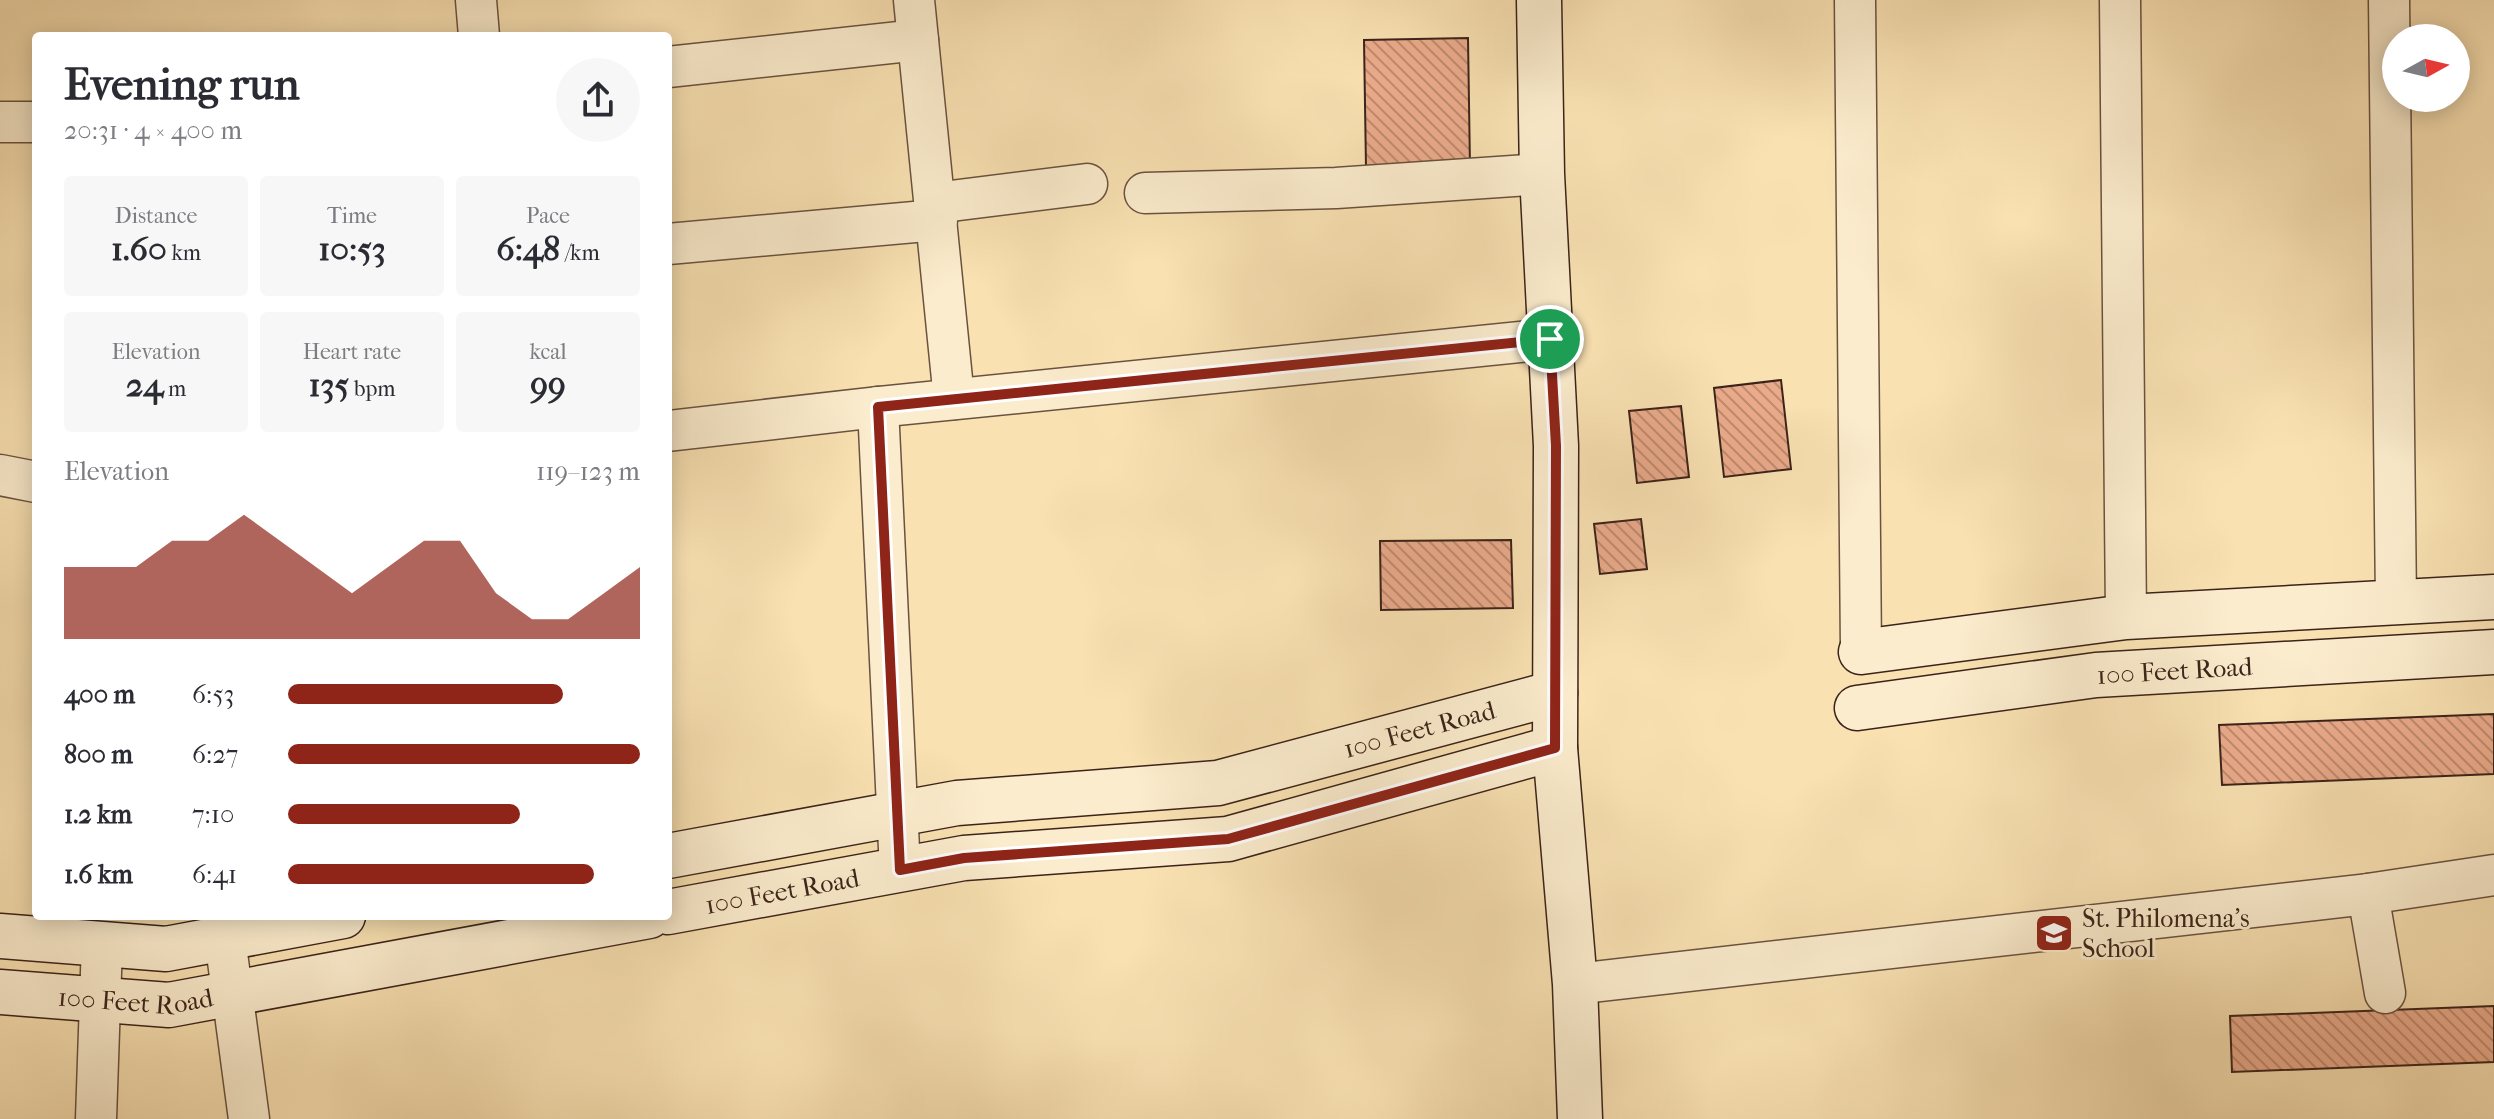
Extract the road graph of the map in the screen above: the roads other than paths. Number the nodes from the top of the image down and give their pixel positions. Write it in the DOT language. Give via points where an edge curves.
graph roads {
  1 [pos="476,0"];
  2 [pos="914,0"];
  3 [pos="1539,0"];
  4 [pos="1855,0"];
  5 [pos="2120,0"];
  6 [pos="2389,0"];
  7 [pos="479,32"];
  8 [pos="918,40"];
  9 [pos="672,67"];
  10 [pos="0,122"];
  11 [pos="32,122"];
  12 [pos="1542,174"];
  13 [pos="1087,184"];
  14 [pos="1145,193"];
  15 [pos="936,211"];
  16 [pos="672,244"];
  17 [pos="1550,339"];
  18 [pos="954,399"];
  19 [pos="878,407"];
  20 [pos="672,431"];
  21 [pos="0,475"];
  22 [pos="32,481"];
  23 [pos="2494,597"];
  24 [pos="2396,602"];
  25 [pos="2126,617"];
  26 [pos="1861,652"];
  27 [pos="2494,652"];
  28 [pos="1555,693"];
  29 [pos="1857,708"];
  30 [pos="1555,748"];
  31 [pos="897,813"];
  32 [pos="672,855"];
  33 [pos="900,870"];
  34 [pos="2494,875"];
  35 [pos="2368,894"];
  36 [pos="672,911"];
  37 [pos="299,920"];
  38 [pos="605,920"];
  39 [pos="561,924"];
  40 [pos="223,927"];
  41 [pos="0,936"];
  42 [pos="102,943"];
  43 [pos="1575,984"];
  44 [pos="0,992"];
  45 [pos="233,993"];
  46 [pos="2385,993"];
  47 [pos="100,999"];
  48 [pos="96,1119"];
  49 [pos="249,1119"];
  50 [pos="1580,1119"];
  1 -- 7 [label="street"];
  2 -- 8 [label="street"];
  3 -- 12 [label="main road"];
  4 -- 26 [label="street"];
  5 -- 25 [label="street"];
  6 -- 24 [label="street"];
  8 -- 9 [label="street"];
  8 -- 15 [label="street"];
  10 -- 11 [label="street"];
  12 -- 14 [label="street" via="1336,188"];
  12 -- 17 [label="main road"];
  13 -- 15 [label="street"];
  15 -- 16 [label="street"];
  15 -- 18 [label="street"];
  17 -- 18 [label="street"];
  17 -- 28 [label="main road" via="1556,446"];
  18 -- 19 [label="street"];
  19 -- 20 [label="street"];
  19 -- 31 [label="street"];
  21 -- 22 [label="street"];
  23 -- 24 [label="main road"];
  24 -- 25 [label="main road"];
  25 -- 26 [label="main road"];
  27 -- 29 [label="main road, 100 Feet Road" via="2096,675"];
  28 -- 30 [label="main road"];
  28 -- 31 [label="main road, 100 Feet Road" via="1218,783 957,803"];
  30 -- 33 [label="main road, 100 Feet Road" via="1228,839 964,858"];
  30 -- 43 [label="main road"];
  31 -- 32 [label="main road, 100 Feet Road"];
  31 -- 33 [label="street"];
  33 -- 36 [label="main road, 100 Feet Road"];
  34 -- 35 [label="street"];
  35 -- 43 [label="street"];
  35 -- 46 [label="street"];
  37 -- 40 [label="main road, 100 Feet Road"];
  38 -- 39 [label="main road, 100 Feet Road"];
  39 -- 45 [label="main road, 100 Feet Road"];
  40 -- 42 [label="main road, 100 Feet Road" via="166,949"];
  40 -- 45 [label="street"];
  41 -- 42 [label="main road, 100 Feet Road"];
  42 -- 47 [label="street"];
  43 -- 50 [label="main road"];
  44 -- 47 [label="main road, 100 Feet Road"];
  45 -- 47 [label="main road, 100 Feet Road" via="169,1005"];
  45 -- 49 [label="street"];
  47 -- 48 [label="street"];
}
